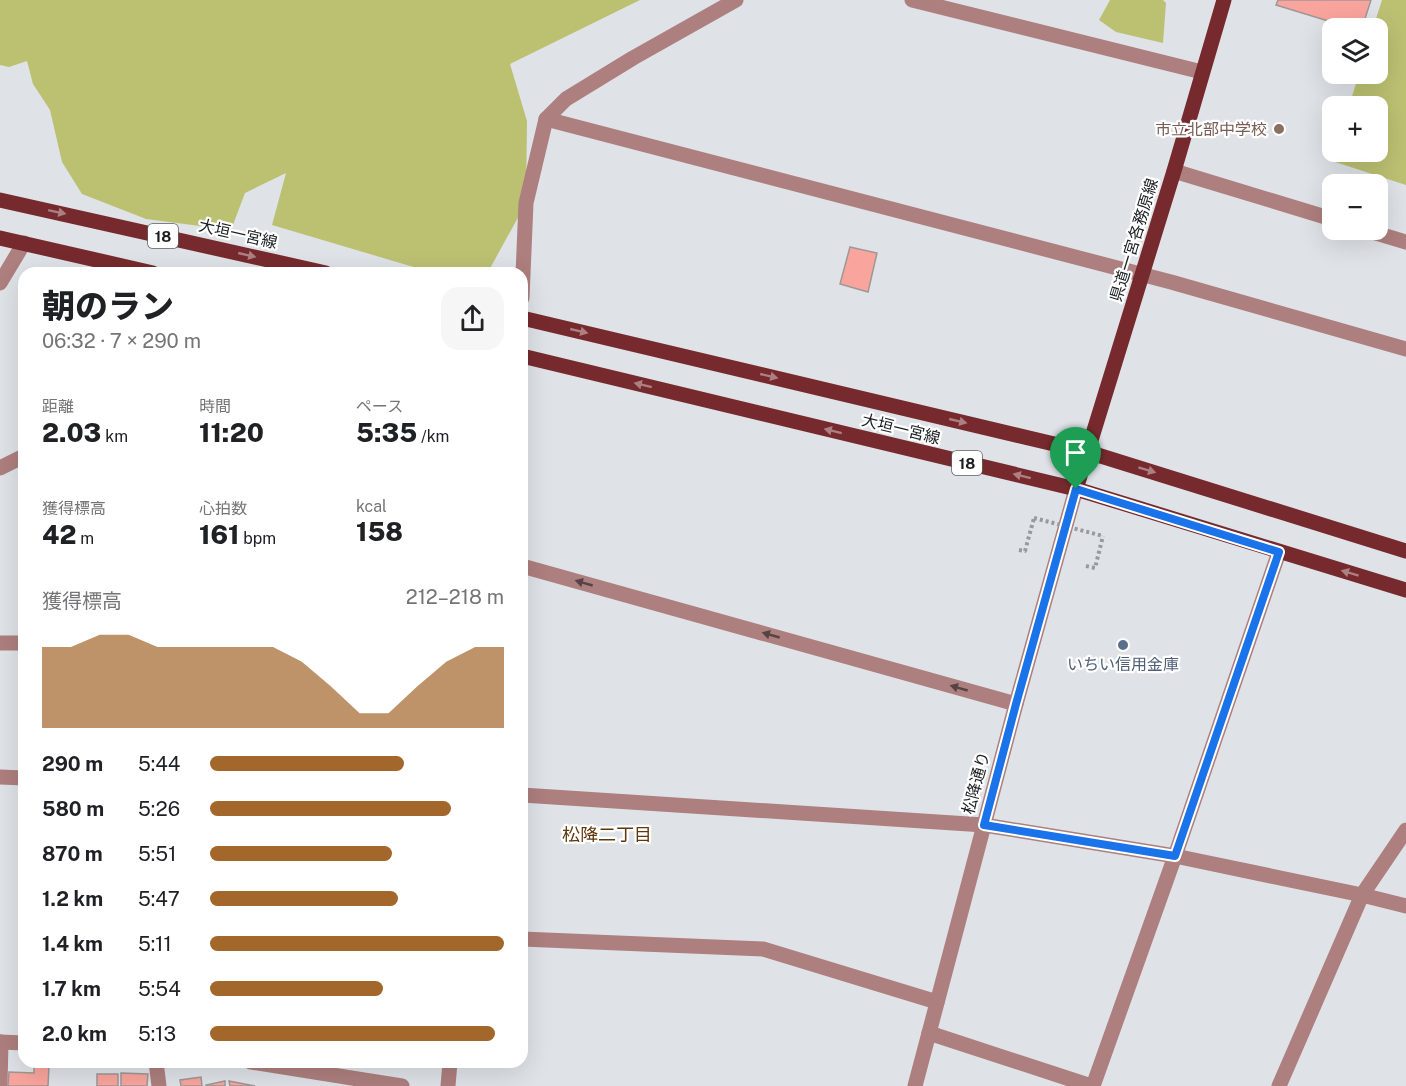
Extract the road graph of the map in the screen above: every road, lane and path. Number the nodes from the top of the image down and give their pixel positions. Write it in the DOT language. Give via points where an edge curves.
graph roads {
  1 [pos="736,0"];
  2 [pos="912,0"];
  3 [pos="1224,0"];
  4 [pos="1203,72"];
  5 [pos="546,119"];
  6 [pos="1174,171"];
  7 [pos="0,200"];
  8 [pos="1322,216"];
  9 [pos="1388,237"];
  10 [pos="0,238"];
  11 [pos="1406,242"];
  12 [pos="24,243"];
  13 [pos="127,267"];
  14 [pos="299,267"];
  15 [pos="523,267"];
  16 [pos="1142,274"];
  17 [pos="0,283"];
  18 [pos="528,319"];
  19 [pos="1406,349"];
  20 [pos="528,357"];
  21 [pos="1088,452"];
  22 [pos="18,459"];
  23 [pos="0,468"];
  24 [pos="1076,489"];
  25 [pos="1019,550"];
  26 [pos="1406,551"];
  27 [pos="1279,552"];
  28 [pos="1086,566"];
  29 [pos="528,568"];
  30 [pos="1406,590"];
  31 [pos="18,643"];
  32 [pos="0,644"];
  33 [pos="1016,704"];
  34 [pos="0,777"];
  35 [pos="18,778"];
  36 [pos="528,795"];
  37 [pos="984,825"];
  38 [pos="1406,830"];
  39 [pos="1175,856"];
  40 [pos="1362,895"];
  41 [pos="1406,906"];
  42 [pos="528,939"];
  43 [pos="937,1002"];
  44 [pos="929,1033"];
  45 [pos="1,1042"];
  46 [pos="18,1043"];
  47 [pos="157,1068"];
  48 [pos="289,1068"];
  49 [pos="450,1068"];
  50 [pos="0,1086"];
  51 [pos="159,1086"];
  52 [pos="402,1086"];
  53 [pos="448,1086"];
  54 [pos="915,1086"];
  55 [pos="1092,1086"];
  56 [pos="1279,1086"];
  1 -- 5 [label="street" via="566,99"];
  2 -- 4 [label="street"];
  3 -- 4 [label="main road, 県道一宮各務原線"];
  4 -- 6 [label="main road, 県道一宮各務原線"];
  5 -- 15 [label="street" via="526,203"];
  5 -- 16 [label="street"];
  6 -- 8 [label="street"];
  6 -- 16 [label="main road, 県道一宮各務原線"];
  7 -- 14 [label="main road, 大垣一宮線 / 18, one-way"];
  9 -- 11 [label="street"];
  10 -- 12 [label="main road, 18"];
  12 -- 13 [label="main road, 18"];
  12 -- 17 [label="street"];
  16 -- 19 [label="street"];
  16 -- 21 [label="main road, 県道一宮各務原線"];
  18 -- 21 [label="main road, 大垣一宮線 / 18, one-way"];
  24 -- 20 [label="main road, 大垣一宮線 / 18, one-way"];
  21 -- 24 [label="main road, 県道一宮各務原線"];
  21 -- 26 [label="main road, 大垣一宮線 / 18, one-way"];
  22 -- 23 [label="street"];
  24 -- 27 [label="main road, 大垣一宮線 / 18"];
  24 -- 33 [label="street, 松降通り"];
  25 -- 28 [label="path, bridge" via="1025,551 1034,518 1103,536 1095,568"];
  30 -- 27 [label="main road, 大垣一宮線 / 18, one-way"];
  27 -- 39 [label="street"];
  33 -- 29 [label="street, one-way"];
  31 -- 32 [label="street"];
  33 -- 37 [label="street, 松降通り"];
  34 -- 35 [label="street"];
  36 -- 37 [label="street"];
  37 -- 39 [label="street"];
  37 -- 43 [label="street, 松降通り"];
  38 -- 40 [label="street"];
  39 -- 40 [label="street"];
  39 -- 55 [label="street"];
  40 -- 41 [label="street"];
  40 -- 56 [label="street"];
  42 -- 43 [label="street" via="763,950"];
  43 -- 44 [label="street, 松降通り"];
  44 -- 54 [label="street, 松降通り"];
  44 -- 55 [label="street"];
  45 -- 46 [label="street"];
  45 -- 50 [label="street"];
  47 -- 51 [label="street"];
  48 -- 52 [label="street"];
  49 -- 53 [label="street"];
}
